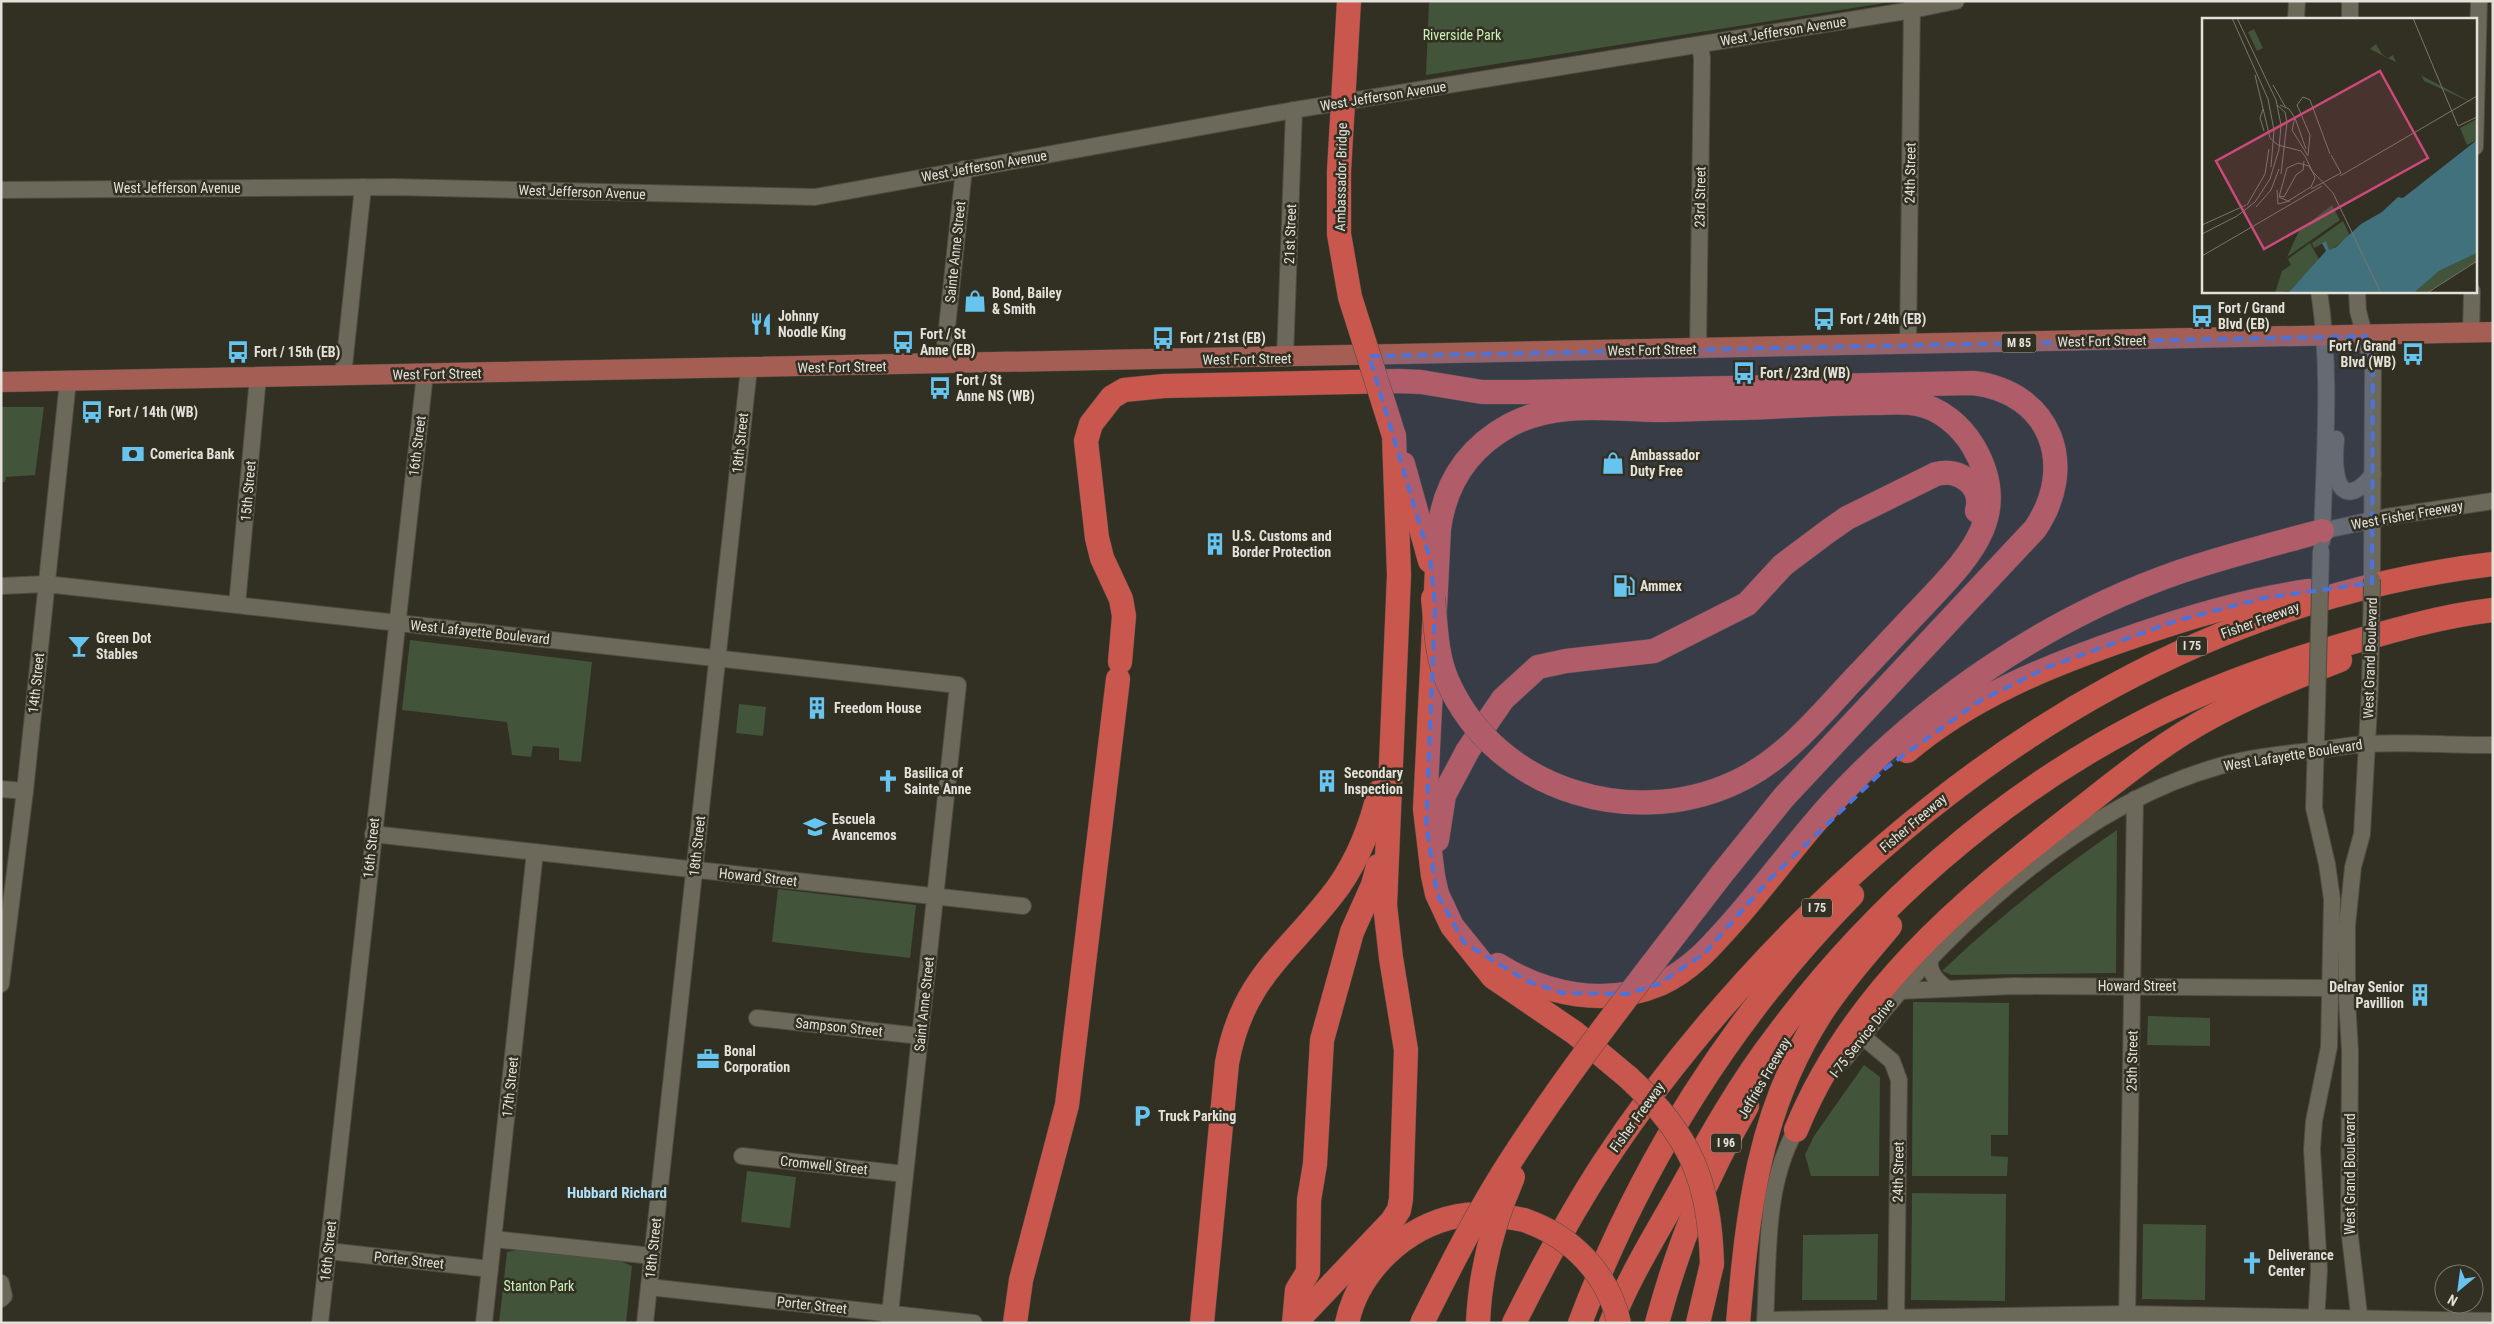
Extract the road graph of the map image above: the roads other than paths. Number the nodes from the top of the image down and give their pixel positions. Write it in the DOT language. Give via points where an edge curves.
graph roads {
  1 [pos="1349,1"];
  2 [pos="1956,1"];
  3 [pos="2297,1"];
  4 [pos="2350,1"];
  5 [pos="2479,1"];
  6 [pos="1912,6"];
  7 [pos="2296,18"];
  8 [pos="2350,18"];
  9 [pos="1700,45"];
  10 [pos="1294,110"];
  11 [pos="2476,110"];
  12 [pos="964,169"];
  13 [pos="363,187"];
  14 [pos="1,190"];
  15 [pos="2319,292"];
  16 [pos="2357,292"];
  17 [pos="2472,292"];
  18 [pos="2493,332"];
  19 [pos="2471,333"];
  20 [pos="2326,336"];
  21 [pos="2366,336"];
  22 [pos="1908,345"];
  23 [pos="1698,349"];
  24 [pos="1286,358"];
  25 [pos="943,365"];
  26 [pos="749,368"];
  27 [pos="2326,371"];
  28 [pos="425,374"];
  29 [pos="343,376"];
  30 [pos="258,377"];
  31 [pos="68,381"];
  32 [pos="1,382"];
  33 [pos="1394,436"];
  34 [pos="2373,474"];
  35 [pos="2493,501"];
  36 [pos="2373,520"];
  37 [pos="2322,540"];
  38 [pos="2493,564"];
  39 [pos="2405,578"];
  40 [pos="46,584"];
  41 [pos="1,586"];
  42 [pos="237,605"];
  43 [pos="2493,610"];
  44 [pos="396,622"];
  45 [pos="2493,622"];
  46 [pos="2419,624"];
  47 [pos="717,658"];
  48 [pos="1849,673"];
  49 [pos="958,685"];
  50 [pos="2367,744"];
  51 [pos="2493,746"];
  52 [pos="1390,749"];
  53 [pos="2317,750"];
  54 [pos="1998,756"];
  55 [pos="1,789"];
  56 [pos="25,791"];
  57 [pos="2135,799"];
  58 [pos="1388,828"];
  59 [pos="373,834"];
  60 [pos="1967,839"];
  61 [pos="536,852"];
  62 [pos="694,869"];
  63 [pos="1433,876"];
  64 [pos="1770,879"];
  65 [pos="2007,888"];
  66 [pos="935,896"];
  67 [pos="1024,906"];
  68 [pos="1464,943"];
  69 [pos="1930,958"];
  70 [pos="1824,976"];
  71 [pos="1,984"];
  72 [pos="2134,986"];
  73 [pos="1946,988"];
  74 [pos="2329,988"];
  75 [pos="1900,991"];
  76 [pos="757,1018"];
  77 [pos="2329,1025"];
  78 [pos="2348,1025"];
  79 [pos="920,1036"];
  80 [pos="1862,1036"];
  81 [pos="1545,1110"];
  82 [pos="1627,1130"];
  83 [pos="1796,1130"];
  84 [pos="742,1156"];
  85 [pos="905,1174"];
  86 [pos="494,1239"];
  87 [pos="328,1251"];
  88 [pos="652,1256"];
  89 [pos="1712,1264"];
  90 [pos="490,1269"];
  91 [pos="1,1283"];
  92 [pos="649,1286"];
  93 [pos="1,1299"];
  94 [pos="890,1318"];
  95 [pos="2128,1319"];
  96 [pos="1896,1320"];
  97 [pos="2316,1320"];
  98 [pos="1766,1321"];
  99 [pos="2360,1321"];
  100 [pos="2493,1321"];
  101 [pos="320,1323"];
  102 [pos="484,1323"];
  103 [pos="645,1323"];
  104 [pos="974,1323"];
  105 [pos="1015,1323"];
  106 [pos="1202,1323"];
  107 [pos="1294,1323"];
  108 [pos="1347,1323"];
  109 [pos="1422,1323"];
  110 [pos="1478,1323"];
  111 [pos="1497,1323"];
  112 [pos="1514,1323"];
  113 [pos="1580,1323"];
  114 [pos="1611,1323"];
  115 [pos="1619,1323"];
  116 [pos="1657,1323"];
  117 [pos="1698,1323"];
  118 [pos="1707,1323"];
  119 [pos="1738,1323"];
  1 -- 33 [label="highway, Ambassador Bridge, bridge" via="1339,171 1340,234 1350,296"];
  2 -- 6 [label="street, West Jefferson Avenue"];
  3 -- 7 [label="street"];
  4 -- 8 [label="street"];
  5 -- 11 [label="street"];
  6 -- 9 [label="street, West Jefferson Avenue"];
  6 -- 22 [label="street, 24th Street"];
  9 -- 10 [label="street, West Jefferson Avenue"];
  9 -- 23 [label="street, 23rd Street"];
  10 -- 12 [label="street, West Jefferson Avenue"];
  10 -- 24 [label="street, 21st Street"];
  12 -- 13 [label="street, West Jefferson Avenue" via="815,197"];
  12 -- 25 [label="street, Sainte Anne Street"];
  13 -- 14 [label="street, West Jefferson Avenue"];
  13 -- 29 [label="street"];
  15 -- 20 [label="street"];
  16 -- 21 [label="street, West Grand Boulevard" via="2358,311"];
  17 -- 19 [label="street"];
  18 -- 19 [label="main road, West Fort Street / M 85"];
  19 -- 21 [label="main road, West Fort Street / M 85"];
  20 -- 21 [label="main road, West Fort Street / M 85"];
  20 -- 22 [label="main road, West Fort Street / M 85"];
  20 -- 27 [label="street"];
  21 -- 34 [label="street, West Grand Boulevard" via="2373,367"];
  22 -- 23 [label="main road, West Fort Street / M 85"];
  23 -- 24 [label="main road, West Fort Street / M 85"];
  24 -- 25 [label="main road, West Fort Street / M 85"];
  25 -- 26 [label="main road, West Fort Street / M 85"];
  26 -- 28 [label="main road, West Fort Street / M 85"];
  26 -- 47 [label="street, 18th Street"];
  27 -- 34 [label="street" via="2336,408 2335,467 2338,480 2344,488 2356,491"];
  27 -- 37 [label="street"];
  28 -- 29 [label="main road, West Fort Street / M 85"];
  28 -- 44 [label="street, 16th Street"];
  29 -- 30 [label="main road, West Fort Street / M 85"];
  30 -- 31 [label="main road, West Fort Street / M 85"];
  30 -- 42 [label="street, 15th Street"];
  31 -- 32 [label="main road, West Fort Street / M 85"];
  31 -- 40 [label="street, 14th Street"];
  33 -- 48 [label="highway, bridge" via="1430,559 1438,646 1444,671 1461,706 1484,737 1532,774 1605,801 1628,804 1670,802 1712,792 1746,778 1777,758"];
  33 -- 52 [label="highway" via="1399,575"];
  34 -- 36 [label="street, West Grand Boulevard"];
  35 -- 36 [label="street, West Fisher Freeway"];
  36 -- 37 [label="street, West Fisher Freeway"];
  36 -- 50 [label="street, West Grand Boulevard, bridge"];
  37 -- 53 [label="street, bridge"];
  37 -- 64 [label="highway" via="2188,570 2132,591 2080,615 1995,665 1934,708 1882,754 1830,805"];
  38 -- 39 [label="highway, Fisher Freeway / I 75"];
  39 -- 54 [label="highway, Fisher Freeway / I 75" via="2298,606 2192,646 2100,691"];
  39 -- 64 [label="highway" via="2278,595 2230,606 2150,630 2033,674 1966,710 1915,744 1837,813"];
  40 -- 41 [label="street, West Lafayette Boulevard"];
  40 -- 42 [label="street, West Lafayette Boulevard"];
  40 -- 56 [label="street, 14th Street"];
  42 -- 44 [label="street, West Lafayette Boulevard"];
  43 -- 46 [label="highway"];
  44 -- 47 [label="street, West Lafayette Boulevard"];
  44 -- 59 [label="street, 16th Street"];
  45 -- 46 [label="highway"];
  46 -- 60 [label="highway" via="2292,659 2160,713 2060,771"];
  46 -- 83 [label="highway" via="2235,705 2188,730 2132,769 2008,867 1943,923 1892,975 1834,1055"];
  47 -- 49 [label="street, West Lafayette Boulevard"];
  47 -- 62 [label="street, 18th Street"];
  48 -- 63 [label="highway" via="1965,538 1978,501 1976,491 1966,479 1952,473 1936,474 1848,518 1783,565 1747,604 1654,650 1538,667 1503,700 1468,750 1444,794"];
  48 -- 63 [label="highway" via="1963,564 1984,527 1989,500 1984,471 1964,434 1945,416 1916,403 1841,403 1659,410 1573,408 1524,419 1492,436 1469,458 1451,482 1442,508 1425,809"];
  49 -- 66 [label="street, Saint Anne Street"];
  50 -- 51 [label="street, West Lafayette Boulevard"];
  50 -- 53 [label="street, West Lafayette Boulevard"];
  50 -- 78 [label="street, West Grand Boulevard" via="2362,834 2348,903"];
  52 -- 58 [label="highway"];
  52 -- 106 [label="highway" via="1370,826 1356,858 1330,897 1255,986 1236,1026 1230,1046 1219,1135"];
  53 -- 57 [label="street, West Lafayette Boulevard" via="2221,766 2180,779"];
  53 -- 74 [label="street" via="2314,808 2332,899"];
  54 -- 82 [label="highway, Fisher Freeway / I 75" via="1888,842 1794,931 1712,1020"];
  54 -- 113 [label="highway" via="1838,910 1739,1028 1686,1106 1641,1188"];
  55 -- 56 [label="street"];
  56 -- 71 [label="street, 14th Street"];
  57 -- 65 [label="street, West Lafayette Boulevard" via="2082,831"];
  57 -- 72 [label="street, 25th Street"];
  58 -- 107 [label="highway" via="1373,885 1354,927 1325,1025 1320,1053 1315,1164 1309,1200 1308,1272 1297,1290"];
  58 -- 107 [label="highway" via="1385,905 1406,1050 1400,1204 1392,1220"];
  59 -- 61 [label="street, Howard Street"];
  59 -- 87 [label="street, 16th Street"];
  60 -- 70 [label="highway" via="1900,897"];
  60 -- 119 [label="highway" via="1841,985 1795,1061 1770,1122 1754,1183"];
  61 -- 62 [label="street, Howard Street"];
  61 -- 86 [label="street, 17th Street"];
  62 -- 66 [label="street, Howard Street"];
  62 -- 88 [label="street, 18th Street"];
  63 -- 68 [label="highway" via="1445,913"];
  64 -- 68 [label="highway" via="1690,966 1659,984 1627,994 1576,995 1545,988 1508,971"];
  65 -- 69 [label="street, I-75 Service Drive"];
  66 -- 67 [label="street, Howard Street"];
  66 -- 79 [label="street, Saint Anne Street"];
  68 -- 89 [label="highway, bridge" via="1493,977 1575,1033 1666,1115 1695,1164 1707,1203"];
  69 -- 73 [label="street" via="1933,976"];
  69 -- 75 [label="street, I-75 Service Drive"];
  70 -- 114 [label="highway" via="1777,1034 1728,1106"];
  70 -- 116 [label="highway, Jeffries Freeway / I 96" via="1714,1165 1677,1253"];
  72 -- 73 [label="street, Howard Street"];
  72 -- 74 [label="street, Howard Street"];
  72 -- 95 [label="street, 25th Street"];
  73 -- 75 [label="street, Howard Street"];
  74 -- 77 [label="street"];
  75 -- 80 [label="street, I-75 Service Drive"];
  76 -- 79 [label="street, Sampson Street"];
  77 -- 78 [label="street"];
  77 -- 97 [label="street" via="2329,1048 2314,1121 2312,1149 2319,1270"];
  78 -- 99 [label="street, West Grand Boulevard" via="2349,1228"];
  79 -- 85 [label="street, Saint Anne Street"];
  80 -- 83 [label="street, I-75 Service Drive"];
  80 -- 96 [label="street, 24th Street" via="1892,1061 1899,1080"];
  81 -- 105 [label="highway, bridge" via="1596,1036 1754,832 2035,529 2049,506 2056,478 2054,448 2042,421 2007,390 1973,383 1482,392 1398,381 1164,386 1117,393 1086,434 1097,538 1124,616 1119,670 1067,1105 1021,1280"];
  81 -- 109 [label="highway, bridge" via="1484,1205"];
  81 -- 110 [label="highway, bridge" via="1512,1180 1497,1222 1486,1262"];
  82 -- 111 [label="highway" via="1570,1192"];
  82 -- 112 [label="highway, Fisher Freeway / I 75" via="1581,1199"];
  83 -- 98 [label="street, I-75 Service Drive" via="1777,1174 1770,1222"];
  84 -- 85 [label="street, Cromwell Street"];
  85 -- 94 [label="street, Saint Anne Street"];
  86 -- 88 [label="street"];
  86 -- 90 [label="street, 17th Street"];
  87 -- 90 [label="street, Porter Street"];
  87 -- 101 [label="street, 16th Street"];
  88 -- 92 [label="street, 18th Street"];
  89 -- 117 [label="highway"];
  89 -- 118 [label="highway"];
  90 -- 102 [label="street, 17th Street"];
  91 -- 93 [label="street" via="4,1296"];
  92 -- 94 [label="street, Porter Street"];
  92 -- 103 [label="street, 18th Street"];
  94 -- 104 [label="street, Porter Street"];
  95 -- 96 [label="street"];
  95 -- 97 [label="street"];
  96 -- 98 [label="street"];
  97 -- 99 [label="street"];
  99 -- 100 [label="street"];
  108 -- 115 [label="highway, bridge" via="1354,1300 1372,1270 1409,1236 1458,1216 1489,1215 1524,1220 1569,1244 1590,1263 1611,1298"];
}
